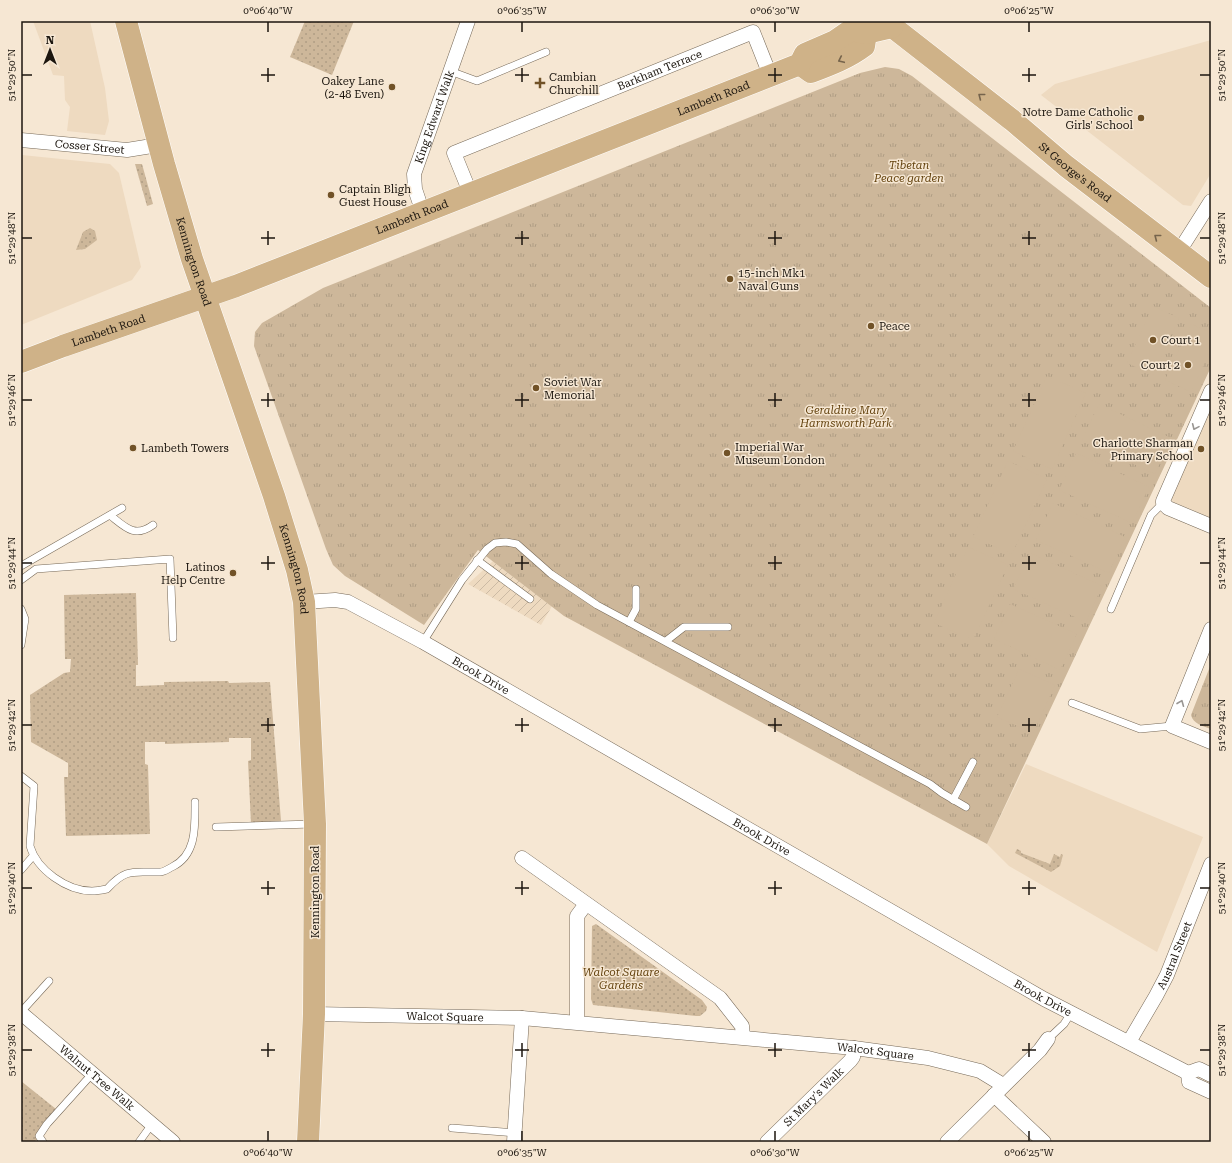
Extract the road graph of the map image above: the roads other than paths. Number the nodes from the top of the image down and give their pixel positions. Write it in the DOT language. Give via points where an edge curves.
graph roads {
  1 [pos="126,21"];
  2 [pos="468,21"];
  3 [pos="894,23"];
  4 [pos="546,52"];
  5 [pos="450,71"];
  6 [pos="770,75"];
  7 [pos="21,140"];
  8 [pos="158,145"];
  9 [pos="471,194"];
  10 [pos="1211,201"];
  11 [pos="423,213"];
  12 [pos="1178,253"];
  13 [pos="1211,277"];
  14 [pos="205,296"];
  15 [pos="21,362"];
  16 [pos="1211,391"];
  17 [pos="1163,503"];
  18 [pos="122,508"];
  19 [pos="111,516"];
  20 [pos="153,525"];
  21 [pos="1211,526"];
  22 [pos="478,560"];
  23 [pos="21,566"];
  24 [pos="21,580"];
  25 [pos="636,589"];
  26 [pos="530,599"];
  27 [pos="304,602"];
  28 [pos="21,609"];
  29 [pos="1111,609"];
  30 [pos="629,622"];
  31 [pos="728,627"];
  32 [pos="1211,629"];
  33 [pos="173,638"];
  34 [pos="666,641"];
  35 [pos="423,642"];
  36 [pos="21,645"];
  37 [pos="1072,703"];
  38 [pos="1172,726"];
  39 [pos="1211,742"];
  40 [pos="973,762"];
  41 [pos="21,776"];
  42 [pos="954,800"];
  43 [pos="194,802"];
  44 [pos="966,806"];
  45 [pos="315,824"];
  46 [pos="216,827"];
  47 [pos="33,856"];
  48 [pos="522,858"];
  49 [pos="1211,864"];
  50 [pos="21,870"];
  51 [pos="586,904"];
  52 [pos="48,981"];
  53 [pos="21,1012"];
  54 [pos="1071,1013"];
  55 [pos="314,1014"];
  56 [pos="522,1018"];
  57 [pos="577,1022"];
  58 [pos="743,1037"];
  59 [pos="1048,1039"];
  60 [pos="1128,1042"];
  61 [pos="854,1048"];
  62 [pos="1188,1073"];
  63 [pos="92,1074"];
  64 [pos="1211,1075"];
  65 [pos="999,1090"];
  66 [pos="1211,1092"];
  67 [pos="152,1124"];
  68 [pos="452,1128"];
  69 [pos="514,1138"];
  70 [pos="42,1142"];
  71 [pos="139,1142"];
  72 [pos="173,1142"];
  73 [pos="308,1142"];
  74 [pos="767,1142"];
  75 [pos="947,1142"];
  76 [pos="1044,1142"];
  1 -- 8 [label="main road, Kennington Road"];
  2 -- 5 [label="street, King Edward Walk"];
  3 -- 6 [label="main road, Lambeth Road" via="866,33 851,30 835,41 805,54 800,64"];
  12 -- 3 [label="main road, St George's Road, one-way"];
  4 -- 5 [label="lane" via="477,81"];
  5 -- 11 [label="street, King Edward Walk" via="414,174 415,189"];
  6 -- 9 [label="main road, Lambeth Road"];
  6 -- 9 [label="street, Barkham Terrace" via="753,32 454,153"];
  7 -- 8 [label="street, Cosser Street" via="127,150"];
  8 -- 14 [label="main road, Kennington Road"];
  9 -- 11 [label="main road, Lambeth Road"];
  10 -- 12 [label="street"];
  11 -- 14 [label="main road, Lambeth Road"];
  12 -- 13 [label="main road, St George's Road"];
  14 -- 15 [label="main road, Lambeth Road"];
  14 -- 27 [label="main road, Kennington Road" via="274,496"];
  16 -- 17 [label="street, one-way" via="1163,497"];
  17 -- 21 [label="street" via="1168,508"];
  17 -- 29 [label="lane" via="1151,515"];
  18 -- 19 [label="lane"];
  19 -- 20 [label="lane" via="133,531 144,531"];
  19 -- 23 [label="lane"];
  22 -- 26 [label="lane"];
  22 -- 30 [label="lane" via="495,543 517,544 551,574"];
  22 -- 35 [label="lane" via="462,580"];
  24 -- 33 [label="lane" via="36,568 170,559"];
  25 -- 30 [label="lane" via="636,609"];
  27 -- 35 [label="street, Brook Drive" via="348,602"];
  27 -- 45 [label="main road, Kennington Road"];
  28 -- 36 [label="lane" via="25,619"];
  30 -- 34 [label="lane"];
  31 -- 34 [label="lane" via="684,627"];
  38 -- 32 [label="street, one-way"];
  34 -- 42 [label="lane" via="930,784"];
  35 -- 54 [label="street, Brook Drive"];
  37 -- 38 [label="lane" via="1140,729"];
  38 -- 39 [label="street"];
  40 -- 42 [label="lane"];
  41 -- 47 [label="lane" via="34,786 30,846"];
  42 -- 44 [label="lane"];
  43 -- 47 [label="lane" via="195,829 190,850 179,864 163,872 129,872 107,889 91,891 58,880"];
  45 -- 46 [label="lane"];
  45 -- 55 [label="main road, Kennington Road"];
  47 -- 50 [label="lane"];
  48 -- 51 [label="street"];
  49 -- 60 [label="street, Austral Street" via="1167,975"];
  51 -- 57 [label="street" via="577,916"];
  51 -- 58 [label="street" via="720,998 742,1026"];
  52 -- 53 [label="lane"];
  53 -- 63 [label="street, Walnut Tree Walk"];
  54 -- 59 [label="lane" via="1064,1024"];
  54 -- 60 [label="street, Brook Drive"];
  55 -- 56 [label="street, Walcot Square"];
  55 -- 73 [label="main road, Kennington Road"];
  56 -- 57 [label="street, Walcot Square"];
  56 -- 69 [label="street"];
  57 -- 58 [label="street, Walcot Square"];
  58 -- 61 [label="street, Walcot Square"];
  59 -- 65 [label="street"];
  60 -- 62 [label="street, Brook Drive"];
  61 -- 65 [label="street, Walcot Square" via="928,1058 980,1072"];
  61 -- 74 [label="street, St Mary's Walk" via="853,1057 846,1066"];
  62 -- 64 [label="street" via="1199,1069"];
  62 -- 66 [label="street, Brook Drive" via="1189,1082"];
  63 -- 67 [label="street, Walnut Tree Walk"];
  63 -- 70 [label="lane" via="47,1124 39,1136"];
  65 -- 75 [label="street"];
  65 -- 76 [label="street, Walcot Square"];
  67 -- 71 [label="lane"];
  67 -- 72 [label="street, Walnut Tree Walk"];
  68 -- 69 [label="lane"];
}
